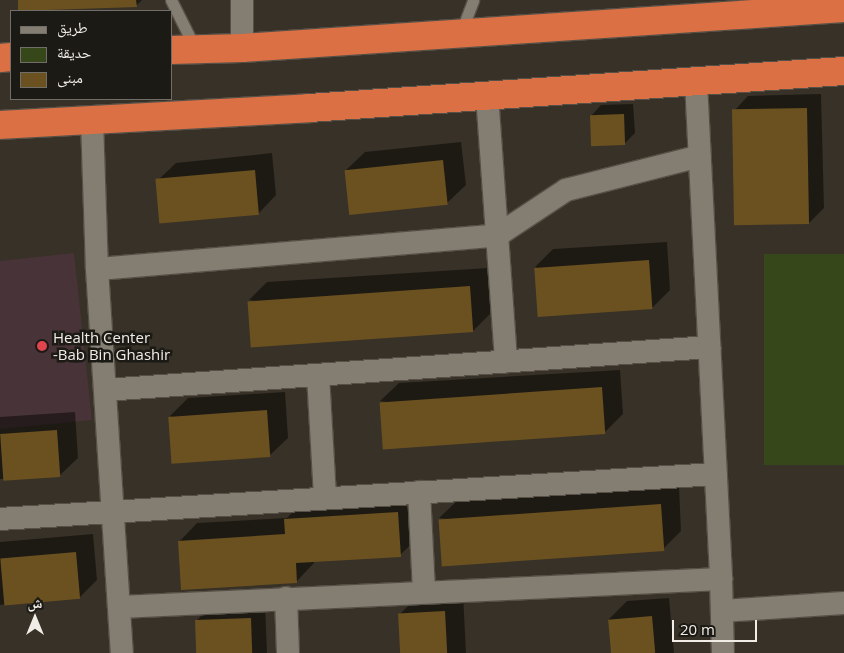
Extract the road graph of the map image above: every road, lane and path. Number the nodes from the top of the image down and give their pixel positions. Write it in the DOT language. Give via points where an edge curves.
graph roads {
  1 [pos="172,0"];
  2 [pos="242,0"];
  3 [pos="473,0"];
  4 [pos="844,8"];
  5 [pos="461,34"];
  6 [pos="242,48"];
  7 [pos="184,50"];
  8 [pos="844,71"];
  9 [pos="696,82"];
  10 [pos="487,95"];
  11 [pos="92,120"];
  12 [pos="0,125"];
  13 [pos="700,156"];
  14 [pos="498,235"];
  15 [pos="97,269"];
  16 [pos="709,347"];
  17 [pos="506,361"];
  18 [pos="318,375"];
  19 [pos="105,390"];
  20 [pos="716,474"];
  21 [pos="419,492"];
  22 [pos="325,498"];
  23 [pos="113,512"];
  24 [pos="0,519"];
  25 [pos="721,579"];
  26 [pos="424,591"];
  27 [pos="286,598"];
  28 [pos="844,603"];
  29 [pos="120,607"];
  30 [pos="722,610"];
  31 [pos="115,652"];
  32 [pos="288,653"];
  33 [pos="723,653"];
  1 -- 7 [label="lane"];
  2 -- 6 [label="street"];
  3 -- 5 [label="lane"];
  4 -- 5 [label="highway"];
  5 -- 6 [label="highway"];
  6 -- 7 [label="highway"];
  8 -- 9 [label="highway"];
  9 -- 10 [label="highway"];
  9 -- 13 [label="street"];
  10 -- 11 [label="highway"];
  10 -- 14 [label="street"];
  11 -- 12 [label="highway"];
  11 -- 15 [label="street"];
  13 -- 14 [label="street" via="566,190"];
  13 -- 16 [label="street"];
  14 -- 15 [label="street"];
  14 -- 17 [label="street"];
  15 -- 19 [label="street"];
  16 -- 17 [label="street"];
  16 -- 20 [label="street"];
  17 -- 18 [label="street"];
  18 -- 19 [label="street"];
  18 -- 22 [label="street"];
  19 -- 23 [label="street"];
  20 -- 21 [label="street"];
  20 -- 25 [label="street"];
  21 -- 22 [label="street"];
  21 -- 26 [label="street"];
  22 -- 23 [label="street"];
  23 -- 24 [label="street"];
  23 -- 29 [label="street"];
  25 -- 26 [label="street"];
  25 -- 30 [label="street"];
  26 -- 27 [label="street"];
  27 -- 29 [label="street"];
  27 -- 32 [label="street"];
  28 -- 30 [label="street"];
  29 -- 31 [label="street"];
  30 -- 33 [label="street"];
}
